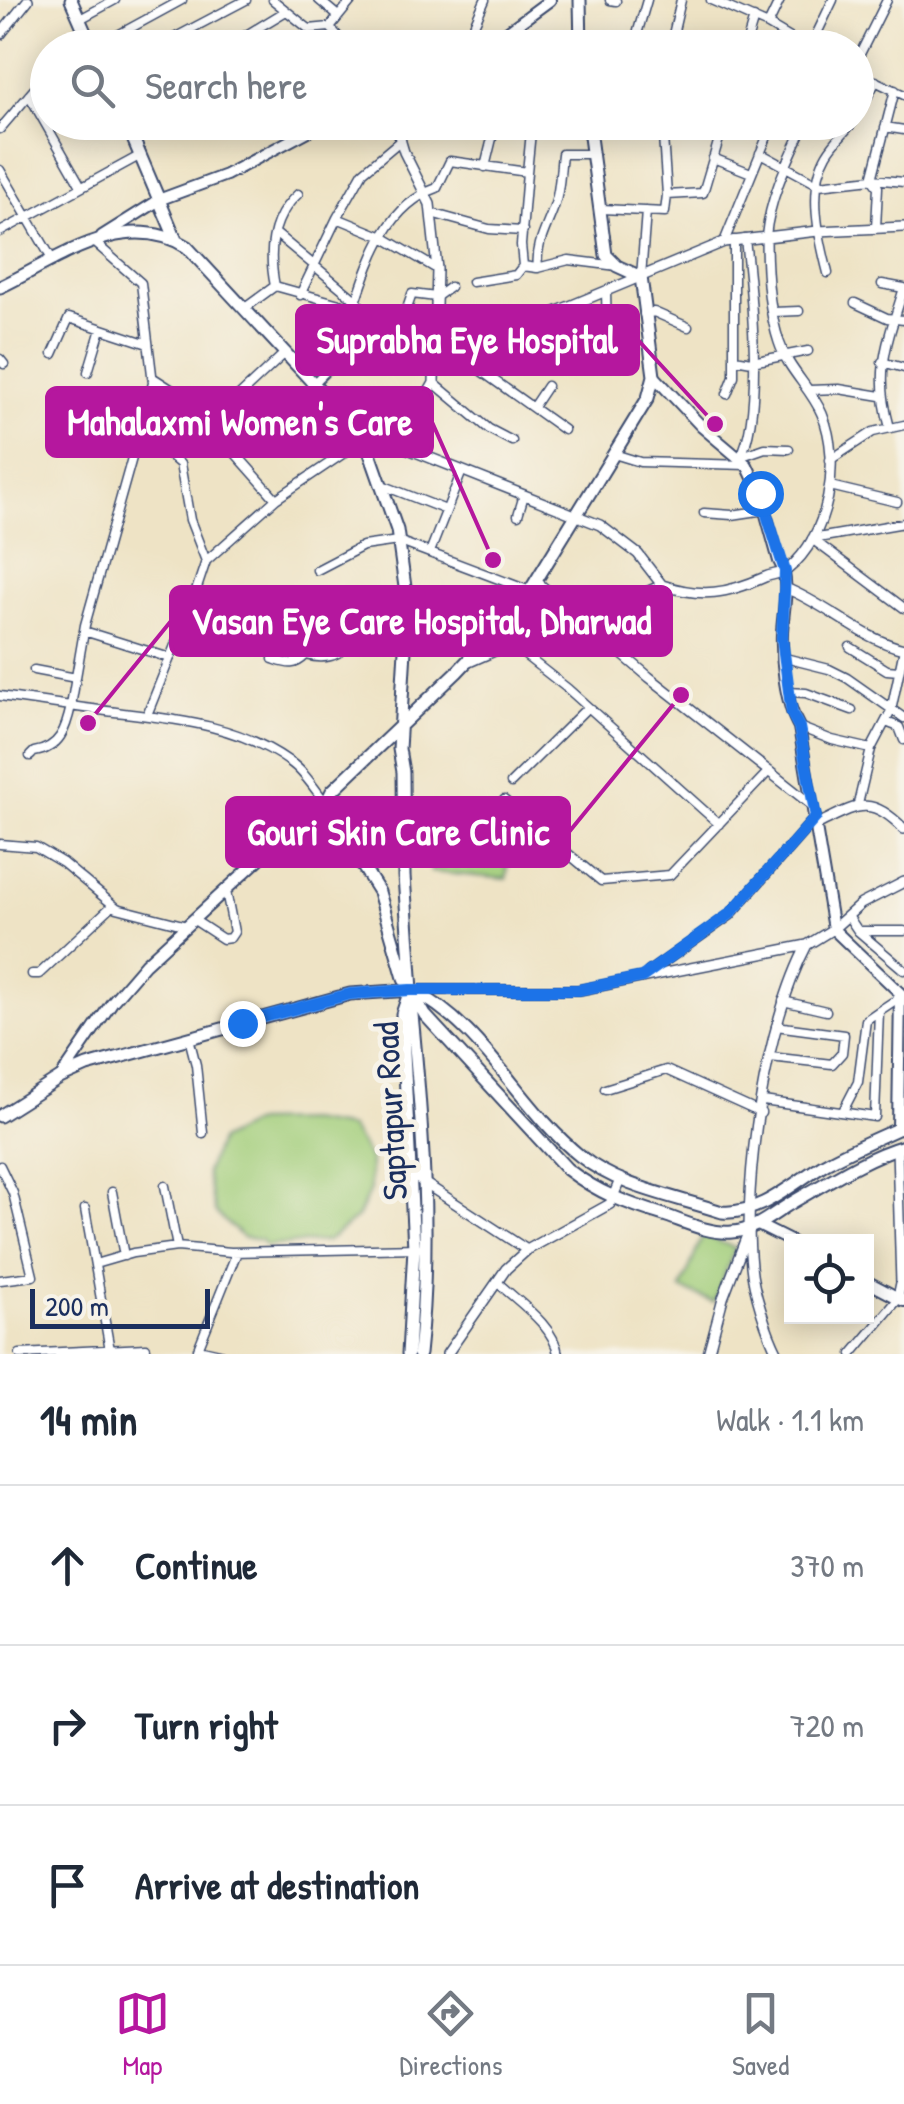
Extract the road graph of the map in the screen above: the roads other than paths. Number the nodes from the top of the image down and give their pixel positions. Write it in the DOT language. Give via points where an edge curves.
graph roads {
  1 [pos="28,0"];
  2 [pos="71,0"];
  3 [pos="115,0"];
  4 [pos="182,0"];
  5 [pos="246,0"];
  6 [pos="273,0"];
  7 [pos="319,0"];
  8 [pos="352,0"];
  9 [pos="485,0"];
  10 [pos="550,0"];
  11 [pos="580,0"];
  12 [pos="647,0"];
  13 [pos="681,0"];
  14 [pos="711,0"];
  15 [pos="780,0"];
  16 [pos="833,0"];
  17 [pos="888,0"];
  18 [pos="728,4"];
  19 [pos="286,10"];
  20 [pos="338,16"];
  21 [pos="754,18"];
  22 [pos="82,23"];
  23 [pos="768,24"];
  24 [pos="330,26"];
  25 [pos="78,30"];
  26 [pos="85,30"];
  27 [pos="126,30"];
  28 [pos="189,30"];
  29 [pos="253,30"];
  30 [pos="333,30"];
  31 [pos="474,30"];
  32 [pos="509,30"];
  33 [pos="581,30"];
  34 [pos="638,30"];
  35 [pos="674,30"];
  36 [pos="751,30"];
  37 [pos="778,30"];
  38 [pos="817,30"];
  39 [pos="873,30"];
  40 [pos="0,35"];
  41 [pos="876,82"];
  42 [pos="874,86"];
  43 [pos="899,92"];
  44 [pos="29,95"];
  45 [pos="885,126"];
  46 [pos="0,130"];
  47 [pos="904,130"];
  48 [pos="55,140"];
  49 [pos="134,140"];
  50 [pos="291,140"];
  51 [pos="400,140"];
  52 [pos="492,140"];
  53 [pos="530,140"];
  54 [pos="591,140"];
  55 [pos="663,140"];
  56 [pos="718,140"];
  57 [pos="766,140"];
  58 [pos="797,140"];
  59 [pos="839,140"];
  60 [pos="593,154"];
  61 [pos="760,154"];
  62 [pos="141,156"];
  63 [pos="713,158"];
  64 [pos="486,167"];
  65 [pos="784,168"];
  66 [pos="0,170"];
  67 [pos="527,172"];
  68 [pos="751,172"];
  69 [pos="872,180"];
  70 [pos="904,182"];
  71 [pos="818,185"];
  72 [pos="82,186"];
  73 [pos="424,193"];
  74 [pos="298,194"];
  75 [pos="667,194"];
  76 [pos="161,199"];
  77 [pos="602,209"];
  78 [pos="646,211"];
  79 [pos="430,213"];
  80 [pos="30,218"];
  81 [pos="337,218"];
  82 [pos="904,227"];
  83 [pos="876,228"];
  84 [pos="523,231"];
  85 [pos="818,231"];
  86 [pos="0,232"];
  87 [pos="275,233"];
  88 [pos="381,236"];
  89 [pos="766,236"];
  90 [pos="95,240"];
  91 [pos="176,240"];
  92 [pos="734,240"];
  93 [pos="53,261"];
  94 [pos="314,265"];
  95 [pos="523,266"];
  96 [pos="617,266"];
  97 [pos="437,268"];
  98 [pos="538,268"];
  99 [pos="828,274"];
  100 [pos="641,277"];
  101 [pos="472,282"];
  102 [pos="882,284"];
  103 [pos="275,286"];
  104 [pos="450,287"];
  105 [pos="0,288"];
  106 [pos="904,288"];
  107 [pos="606,291"];
  108 [pos="300,295"];
  109 [pos="436,298"];
  110 [pos="356,302"];
  111 [pos="855,303"];
  112 [pos="245,308"];
  113 [pos="799,311"];
  114 [pos="773,312"];
  115 [pos="644,314"];
  116 [pos="370,316"];
  117 [pos="899,320"];
  118 [pos="401,326"];
  119 [pos="688,326"];
  120 [pos="101,329"];
  121 [pos="607,334"];
  122 [pos="148,344"];
  123 [pos="439,345"];
  124 [pos="286,352"];
  125 [pos="808,352"];
  126 [pos="54,354"];
  127 [pos="786,358"];
  128 [pos="735,359"];
  129 [pos="752,362"];
  130 [pos="882,362"];
  131 [pos="904,368"];
  132 [pos="88,372"];
  133 [pos="654,376"];
  134 [pos="152,377"];
  135 [pos="314,383"];
  136 [pos="434,384"];
  137 [pos="547,386"];
  138 [pos="808,390"];
  139 [pos="727,394"];
  140 [pos="881,396"];
  141 [pos="532,408"];
  142 [pos="209,424"];
  143 [pos="904,424"];
  144 [pos="890,428"];
  145 [pos="564,430"];
  146 [pos="142,432"];
  147 [pos="368,437"];
  148 [pos="512,441"];
  149 [pos="788,449"];
  150 [pos="614,454"];
  151 [pos="743,460"];
  152 [pos="830,460"];
  153 [pos="462,471"];
  154 [pos="382,486"];
  155 [pos="830,486"];
  156 [pos="524,495"];
  157 [pos="276,500"];
  158 [pos="898,502"];
  159 [pos="446,510"];
  160 [pos="765,510"];
  161 [pos="704,513"];
  162 [pos="575,515"];
  163 [pos="518,516"];
  164 [pos="904,523"];
  165 [pos="398,540"];
  166 [pos="812,540"];
  167 [pos="430,552"];
  168 [pos="206,561"];
  169 [pos="317,570"];
  170 [pos="785,571"];
  171 [pos="662,585"];
  172 [pos="534,587"];
  173 [pos="785,588"];
  174 [pos="904,608"];
  175 [pos="405,612"];
  176 [pos="576,615"];
  177 [pos="84,631"];
  178 [pos="285,633"];
  179 [pos="406,639"];
  180 [pos="486,642"];
  181 [pos="512,645"];
  182 [pos="850,647"];
  183 [pos="904,649"];
  184 [pos="306,655"];
  185 [pos="170,658"];
  186 [pos="784,658"];
  187 [pos="273,659"];
  188 [pos="466,663"];
  189 [pos="34,670"];
  190 [pos="899,670"];
  191 [pos="76,678"];
  192 [pos="789,692"];
  193 [pos="0,696"];
  194 [pos="71,706"];
  195 [pos="588,707"];
  196 [pos="852,710"];
  197 [pos="890,711"];
  198 [pos="148,715"];
  199 [pos="904,718"];
  200 [pos="886,722"];
  201 [pos="799,727"];
  202 [pos="399,730"];
  203 [pos="904,740"];
  204 [pos="871,750"];
  205 [pos="30,756"];
  206 [pos="769,771"];
  207 [pos="511,784"];
  208 [pos="504,800"];
  209 [pos="326,803"];
  210 [pos="858,804"];
  211 [pos="815,816"];
  212 [pos="718,824"];
  213 [pos="904,829"];
  214 [pos="0,844"];
  215 [pos="404,876"];
  216 [pos="904,882"];
  217 [pos="226,891"];
  218 [pos="378,892"];
  219 [pos="114,905"];
  220 [pos="848,916"];
  221 [pos="191,923"];
  222 [pos="833,929"];
  223 [pos="858,931"];
  224 [pos="904,931"];
  225 [pos="807,945"];
  226 [pos="904,970"];
  227 [pos="32,974"];
  228 [pos="642,977"];
  229 [pos="415,992"];
  230 [pos="902,995"];
  231 [pos="783,1001"];
  232 [pos="826,1011"];
  233 [pos="879,1011"];
  234 [pos="776,1026"];
  235 [pos="188,1038"];
  236 [pos="770,1057"];
  237 [pos="60,1078"];
  238 [pos="605,1089"];
  239 [pos="763,1100"];
  240 [pos="843,1111"];
  241 [pos="761,1113"];
  242 [pos="0,1116"];
  243 [pos="901,1127"];
  244 [pos="203,1133"];
  245 [pos="901,1147"];
  246 [pos="0,1166"];
  247 [pos="418,1178"];
  248 [pos="620,1180"];
  249 [pos="165,1186"];
  250 [pos="112,1192"];
  251 [pos="12,1193"];
  252 [pos="612,1199"];
  253 [pos="0,1200"];
  254 [pos="85,1208"];
  255 [pos="750,1208"];
  256 [pos="901,1216"];
  257 [pos="754,1226"];
  258 [pos="784,1239"];
  259 [pos="177,1247"];
  260 [pos="419,1248"];
  261 [pos="527,1250"];
  262 [pos="238,1252"];
  263 [pos="124,1256"];
  264 [pos="95,1264"];
  265 [pos="0,1280"];
  266 [pos="498,1282"];
  267 [pos="874,1285"];
  268 [pos="902,1298"];
  269 [pos="146,1348"];
  270 [pos="110,1350"];
  271 [pos="98,1352"];
  272 [pos="196,1352"];
  273 [pos="20,1354"];
  274 [pos="220,1354"];
  275 [pos="408,1354"];
  276 [pos="419,1354"];
  277 [pos="447,1354"];
  278 [pos="558,1354"];
  279 [pos="708,1354"];
  280 [pos="778,1354"];
  281 [pos="852,1354"];
  1 -- 40 [label="street"];
  2 -- 22 [label="main road"];
  3 -- 22 [label="street"];
  4 -- 27 [label="street"];
  5 -- 28 [label="street"];
  6 -- 19 [label="street"];
  7 -- 20 [label="street"];
  8 -- 20 [label="street"];
  9 -- 31 [label="street"];
  10 -- 32 [label="main road"];
  11 -- 33 [label="main road"];
  12 -- 34 [label="street"];
  13 -- 35 [label="street"];
  14 -- 18 [label="street"];
  15 -- 23 [label="street"];
  16 -- 38 [label="street"];
  17 -- 39 [label="street"];
  18 -- 21 [label="street"];
  19 -- 24 [label="street" via="308,29"];
  19 -- 29 [label="street"];
  20 -- 24 [label="street"];
  21 -- 23 [label="street"];
  21 -- 36 [label="street"];
  22 -- 25 [label="street"];
  22 -- 26 [label="main road"];
  23 -- 37 [label="street"];
  24 -- 30 [label="street"];
  41 -- 42 [label="street"];
  41 -- 43 [label="street"];
  43 -- 45 [label="street"];
  44 -- 46 [label="street"];
  45 -- 47 [label="street"];
  45 -- 69 [label="street"];
  48 -- 72 [label="street"];
  49 -- 62 [label="main road"];
  50 -- 76 [label="main road" via="226,175"];
  51 -- 73 [label="street"];
  51 -- 81 [label="street" via="363,172"];
  52 -- 64 [label="street"];
  53 -- 67 [label="street"];
  54 -- 60 [label="main road"];
  55 -- 75 [label="street"];
  56 -- 63 [label="street"];
  57 -- 61 [label="street"];
  58 -- 65 [label="street"];
  59 -- 71 [label="street"];
  60 -- 77 [label="main road"];
  60 -- 98 [label="street" via="562,154"];
  61 -- 65 [label="street"];
  61 -- 68 [label="street"];
  62 -- 72 [label="street"];
  62 -- 76 [label="main road"];
  63 -- 68 [label="street"];
  63 -- 75 [label="street" via="704,193"];
  64 -- 67 [label="street"];
  64 -- 73 [label="street" via="450,161 437,188"];
  65 -- 71 [label="street"];
  65 -- 89 [label="street"];
  66 -- 80 [label="street"];
  67 -- 84 [label="street"];
  68 -- 92 [label="street"];
  69 -- 70 [label="street"];
  69 -- 71 [label="street"];
  69 -- 83 [label="street" via="878,186"];
  71 -- 85 [label="street"];
  72 -- 80 [label="street"];
  73 -- 79 [label="street"];
  73 -- 88 [label="street"];
  74 -- 87 [label="street" via="284,206"];
  75 -- 78 [label="street" via="664,212"];
  76 -- 90 [label="main road"];
  76 -- 91 [label="main road"];
  77 -- 78 [label="street"];
  77 -- 96 [label="main road" via="606,255"];
  78 -- 100 [label="street"];
  79 -- 84 [label="street"];
  79 -- 97 [label="street"];
  80 -- 86 [label="street"];
  80 -- 93 [label="street"];
  81 -- 88 [label="street"];
  81 -- 94 [label="street"];
  82 -- 83 [label="street"];
  83 -- 85 [label="street"];
  84 -- 95 [label="street"];
  85 -- 89 [label="street"];
  85 -- 99 [label="street"];
  87 -- 94 [label="street"];
  87 -- 103 [label="street"];
  88 -- 97 [label="street"];
  88 -- 110 [label="street"];
  89 -- 92 [label="street"];
  89 -- 114 [label="street"];
  90 -- 91 [label="main road" via="118,233"];
  90 -- 93 [label="main road"];
  90 -- 122 [label="street" via="140,283"];
  91 -- 112 [label="main road"];
  92 -- 100 [label="street"];
  92 -- 128 [label="street"];
  92 -- 129 [label="street" via="750,277"];
  93 -- 105 [label="main road"];
  94 -- 108 [label="street"];
  94 -- 110 [label="street"];
  95 -- 98 [label="street"];
  95 -- 101 [label="street" via="516,275"];
  96 -- 98 [label="street" via="570,260"];
  96 -- 100 [label="main road"];
  97 -- 109 [label="street"];
  100 -- 107 [label="street"];
  100 -- 115 [label="main road"];
  102 -- 106 [label="street"];
  103 -- 108 [label="street"];
  103 -- 112 [label="street"];
  104 -- 109 [label="street"];
  106 -- 117 [label="street"];
  107 -- 121 [label="street"];
  107 -- 123 [label="street" via="524,325"];
  108 -- 110 [label="street" via="346,308"];
  109 -- 118 [label="street" via="412,294"];
  109 -- 123 [label="street"];
  110 -- 116 [label="street"];
  111 -- 117 [label="street"];
  112 -- 124 [label="main road"];
  113 -- 114 [label="street"];
  114 -- 127 [label="street"];
  115 -- 119 [label="street"];
  115 -- 133 [label="main road"];
  116 -- 118 [label="street"];
  116 -- 135 [label="street" via="354,344"];
  117 -- 130 [label="street"];
  118 -- 123 [label="street"];
  120 -- 122 [label="street"];
  120 -- 126 [label="street" via="69,318"];
  120 -- 132 [label="street"];
  122 -- 134 [label="street"];
  123 -- 136 [label="street"];
  123 -- 141 [label="street"];
  124 -- 135 [label="main road"];
  124 -- 142 [label="street"];
  125 -- 127 [label="street"];
  127 -- 129 [label="street"];
  127 -- 138 [label="street"];
  128 -- 129 [label="street"];
  128 -- 139 [label="street"];
  129 -- 151 [label="street"];
  130 -- 131 [label="street"];
  130 -- 140 [label="street"];
  133 -- 150 [label="main road" via="642,412"];
  133 -- 151 [label="main road"];
  134 -- 142 [label="street" via="188,400"];
  134 -- 146 [label="street"];
  135 -- 147 [label="main road"];
  136 -- 147 [label="street" via="422,402"];
  136 -- 148 [label="street"];
  137 -- 141 [label="street"];
  138 -- 140 [label="street"];
  138 -- 152 [label="street" via="824,417"];
  140 -- 144 [label="street"];
  141 -- 145 [label="street"];
  142 -- 157 [label="street"];
  143 -- 144 [label="street"];
  144 -- 152 [label="street"];
  146 -- 168 [label="street" via="180,464"];
  146 -- 177 [label="street"];
  147 -- 153 [label="street"];
  147 -- 154 [label="main road, Saptapur Road"];
  147 -- 157 [label="street"];
  149 -- 151 [label="street" via="765,448"];
  150 -- 151 [label="street" via="640,462"];
  150 -- 162 [label="main road"];
  151 -- 160 [label="main road"];
  152 -- 155 [label="street"];
  153 -- 156 [label="street"];
  153 -- 159 [label="street"];
  154 -- 159 [label="street"];
  154 -- 165 [label="main road, Saptapur Road"];
  155 -- 158 [label="street"];
  155 -- 166 [label="street"];
  156 -- 162 [label="street"];
  156 -- 163 [label="street"];
  157 -- 168 [label="street"];
  159 -- 167 [label="street"];
  160 -- 161 [label="street"];
  160 -- 170 [label="main road"];
  162 -- 171 [label="street" via="638,554"];
  162 -- 172 [label="main road"];
  164 -- 166 [label="street"];
  165 -- 167 [label="street"];
  165 -- 169 [label="street" via="363,546"];
  165 -- 175 [label="main road, Saptapur Road"];
  166 -- 170 [label="street"];
  166 -- 174 [label="street"];
  167 -- 172 [label="street"];
  168 -- 185 [label="street"];
  170 -- 171 [label="street" via="727,592 690,594"];
  170 -- 173 [label="main road"];
  171 -- 176 [label="street"];
  172 -- 176 [label="street"];
  172 -- 180 [label="main road"];
  173 -- 183 [label="street"];
  173 -- 186 [label="main road"];
  175 -- 179 [label="main road, Saptapur Road"];
  175 -- 180 [label="street" via="447,620"];
  176 -- 181 [label="street"];
  176 -- 206 [label="street"];
  177 -- 185 [label="street"];
  177 -- 191 [label="street"];
  178 -- 184 [label="street" via="307,642"];
  179 -- 184 [label="street" via="379,634 334,656"];
  179 -- 202 [label="main road, Saptapur Road"];
  180 -- 188 [label="main road"];
  181 -- 188 [label="street"];
  181 -- 195 [label="street"];
  182 -- 190 [label="street" via="887,670"];
  183 -- 190 [label="street"];
  184 -- 187 [label="street" via="298,664"];
  185 -- 198 [label="street"];
  186 -- 192 [label="main road"];
  186 -- 197 [label="street" via="848,678"];
  188 -- 202 [label="main road"];
  189 -- 191 [label="street"];
  190 -- 197 [label="street"];
  191 -- 194 [label="street"];
  192 -- 196 [label="street"];
  192 -- 201 [label="main road"];
  193 -- 194 [label="street"];
  194 -- 198 [label="street"];
  194 -- 205 [label="street" via="63,734"];
  195 -- 207 [label="street"];
  195 -- 212 [label="street"];
  197 -- 199 [label="street"];
  197 -- 200 [label="street"];
  198 -- 209 [label="street" via="246,739 292,762"];
  200 -- 203 [label="street"];
  200 -- 204 [label="street"];
  201 -- 204 [label="street"];
  201 -- 211 [label="main road"];
  202 -- 209 [label="main road"];
  202 -- 215 [label="main road, Saptapur Road"];
  204 -- 210 [label="street"];
  206 -- 211 [label="street"];
  206 -- 212 [label="street"];
  208 -- 212 [label="street" via="602,881 670,875"];
  209 -- 217 [label="main road"];
  209 -- 218 [label="main road"];
  210 -- 211 [label="street"];
  210 -- 213 [label="street" via="875,806"];
  211 -- 222 [label="main road"];
  211 -- 228 [label="street" via="730,914"];
  214 -- 219 [label="street" via="36,847"];
  215 -- 218 [label="main road"];
  215 -- 229 [label="main road, Saptapur Road"];
  216 -- 220 [label="street"];
  217 -- 221 [label="main road"];
  217 -- 221 [label="street" via="230,938"];
  218 -- 229 [label="main road"];
  219 -- 221 [label="street"];
  219 -- 227 [label="street"];
  220 -- 222 [label="street"];
  220 -- 223 [label="street"];
  221 -- 237 [label="main road" via="113,1001"];
  222 -- 225 [label="street"];
  222 -- 230 [label="main road"];
  223 -- 224 [label="street"];
  223 -- 226 [label="street"];
  225 -- 228 [label="street"];
  225 -- 231 [label="street"];
  228 -- 229 [label="street" via="578,990"];
  229 -- 235 [label="main road" via="350,994"];
  229 -- 247 [label="main road, Saptapur Road" via="402,1014 402,1038"];
  229 -- 248 [label="main road" via="458,1022 577,1154"];
  229 -- 252 [label="main road" via="433,1025 567,1170"];
  230 -- 233 [label="street"];
  230 -- 243 [label="main road"];
  231 -- 232 [label="street"];
  231 -- 234 [label="street"];
  233 -- 240 [label="street" via="866,1020 858,1082"];
  233 -- 240 [label="street" via="875,1116"];
  234 -- 236 [label="street"];
  234 -- 236 [label="street" via="844,1035 842,1053 832,1064"];
  235 -- 237 [label="main road"];
  235 -- 244 [label="street"];
  236 -- 239 [label="street"];
  237 -- 242 [label="main road"];
  238 -- 241 [label="street" via="666,1070"];
  239 -- 240 [label="street"];
  239 -- 241 [label="street"];
  241 -- 255 [label="street"];
  243 -- 255 [label="main road"];
  245 -- 256 [label="street"];
  245 -- 257 [label="main road"];
  246 -- 251 [label="street"];
  247 -- 260 [label="main road, Saptapur Road"];
  247 -- 261 [label="street"];
  248 -- 252 [label="street"];
  248 -- 255 [label="main road" via="722,1212"];
  249 -- 259 [label="street"];
  250 -- 263 [label="street"];
  251 -- 253 [label="street"];
  251 -- 265 [label="street" via="33,1276"];
  252 -- 257 [label="main road" via="717,1232"];
  252 -- 261 [label="street"];
  254 -- 264 [label="street"];
  255 -- 257 [label="street"];
  256 -- 268 [label="street"];
  257 -- 258 [label="main road"];
  257 -- 279 [label="street"];
  257 -- 280 [label="street" via="751,1269"];
  259 -- 262 [label="street"];
  259 -- 263 [label="street"];
  260 -- 262 [label="street"];
  260 -- 275 [label="main road, Saptapur Road"];
  260 -- 276 [label="main road, Saptapur Road"];
  261 -- 266 [label="street"];
  262 -- 272 [label="street"];
  263 -- 264 [label="street"];
  264 -- 270 [label="street"];
  266 -- 277 [label="street"];
  266 -- 278 [label="street" via="546,1328"];
  267 -- 268 [label="main road"];
  268 -- 281 [label="street"];
  269 -- 270 [label="street"];
  270 -- 271 [label="street"];
  271 -- 273 [label="street"];
  272 -- 274 [label="street"];
}
